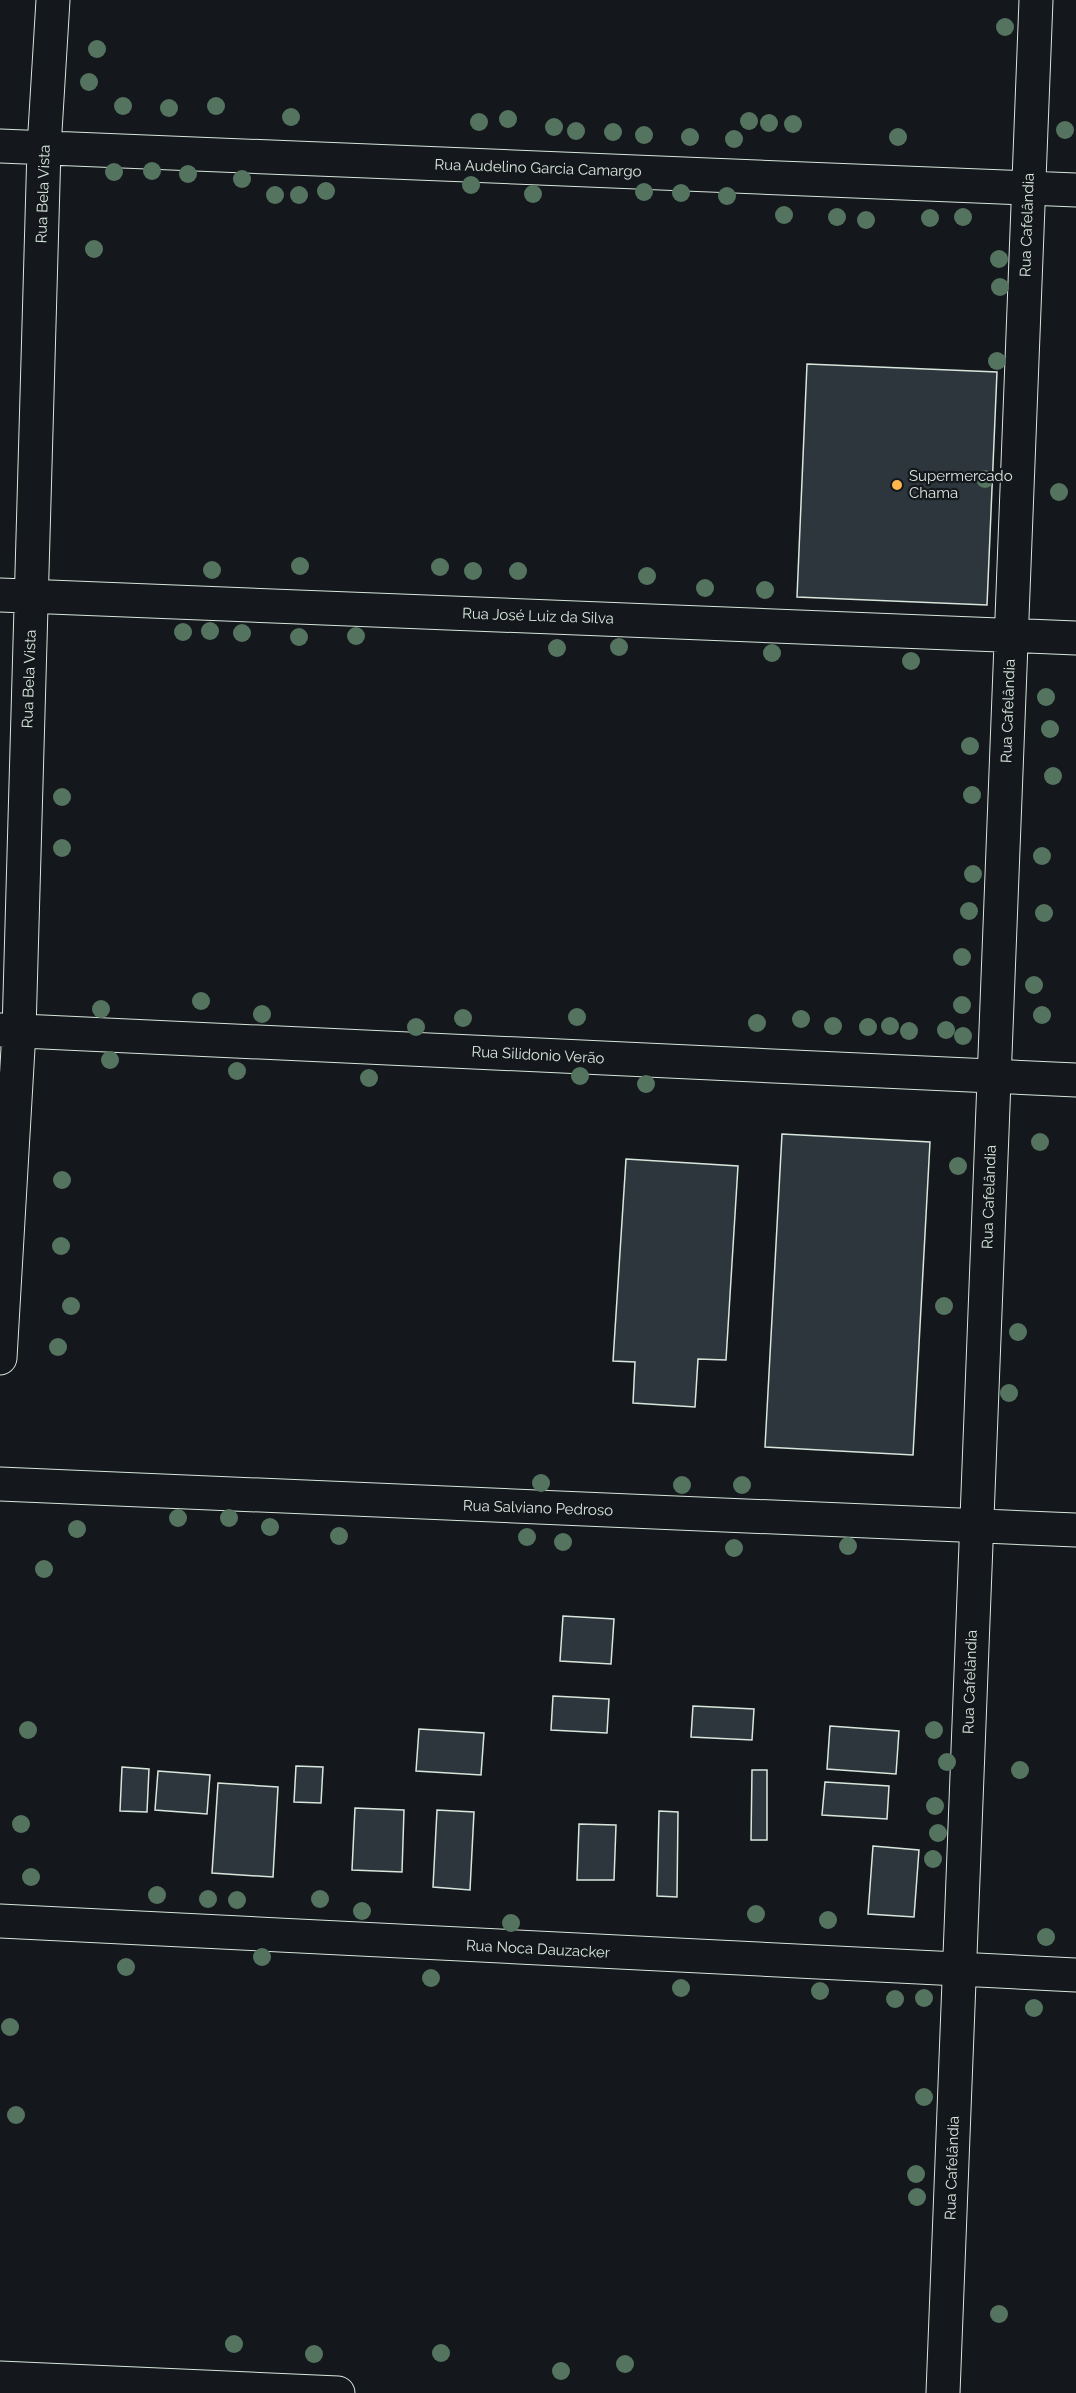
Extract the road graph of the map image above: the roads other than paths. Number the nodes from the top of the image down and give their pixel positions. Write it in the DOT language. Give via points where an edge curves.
graph roads {
  1 [pos="53,0"];
  2 [pos="1036,0"];
  3 [pos="0,146"];
  4 [pos="44,148"];
  5 [pos="1029,188"];
  6 [pos="1076,190"];
  7 [pos="16,596"];
  8 [pos="1011,635"];
  9 [pos="1076,638"];
  10 [pos="10,1030"];
  11 [pos="994,1076"];
  12 [pos="1076,1080"];
  13 [pos="0,1358"];
  14 [pos="0,1484"];
  15 [pos="976,1527"];
  16 [pos="1076,1530"];
  17 [pos="0,1921"];
  18 [pos="959,1970"];
  19 [pos="1076,1975"];
  20 [pos="0,2378"];
  21 [pos="339,2393"];
  22 [pos="943,2393"];
  1 -- 4 [label="street, Rua Bela Vista"];
  2 -- 5 [label="street, Rua Cafelândia"];
  3 -- 4 [label="street, Rua Audelino Garcia Camargo"];
  4 -- 5 [label="street, Rua Audelino Garcia Camargo"];
  4 -- 7 [label="street, Rua Bela Vista"];
  5 -- 6 [label="street, Rua Audelino Garcia Camargo"];
  5 -- 8 [label="street, Rua Cafelândia"];
  7 -- 8 [label="street, Rua José Luiz da Silva"];
  7 -- 10 [label="street, Rua Bela Vista"];
  8 -- 9 [label="street, Rua José Luiz da Silva"];
  8 -- 11 [label="street, Rua Cafelândia"];
  10 -- 11 [label="street, Rua Silidonio Verão"];
  10 -- 13 [label="street, Rua Bela Vista"];
  11 -- 12 [label="street, Rua Silidonio Verão"];
  11 -- 15 [label="street, Rua Cafelândia"];
  14 -- 15 [label="street, Rua Salviano Pedroso"];
  15 -- 16 [label="street, Rua Salviano Pedroso"];
  15 -- 18 [label="street, Rua Cafelândia"];
  17 -- 18 [label="street, Rua Noca Dauzacker"];
  18 -- 19 [label="street, Rua Noca Dauzacker"];
  18 -- 22 [label="street, Rua Cafelândia"];
  20 -- 21 [label="street"];
}
